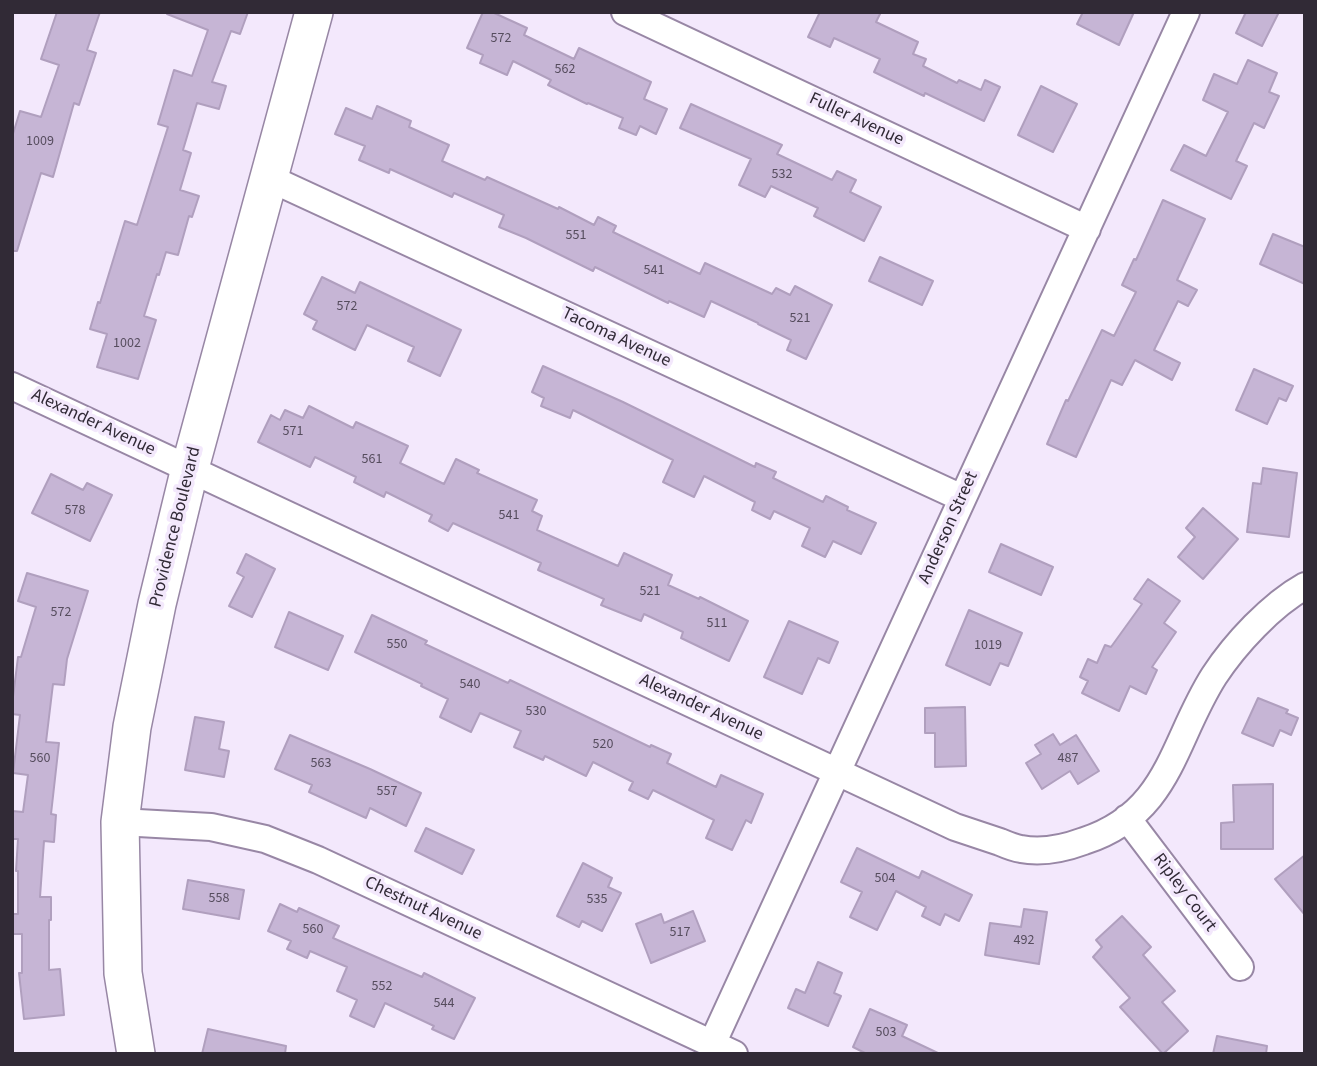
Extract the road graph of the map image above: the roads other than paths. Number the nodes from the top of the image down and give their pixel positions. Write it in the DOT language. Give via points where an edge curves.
graph roads {
  1 [pos="314,12"];
  2 [pos="625,12"];
  3 [pos="1186,12"];
  4 [pos="270,178"];
  5 [pos="1087,229"];
  6 [pos="12,386"];
  7 [pos="190,468"];
  8 [pos="962,498"];
  9 [pos="1305,586"];
  10 [pos="838,773"];
  11 [pos="1128,818"];
  12 [pos="120,822"];
  13 [pos="1240,967"];
  14 [pos="723,1049"];
  15 [pos="136,1054"];
  1 -- 4 [label="main road, Providence Boulevard"];
  2 -- 5 [label="street, Fuller Avenue"];
  3 -- 5 [label="street, Anderson Street"];
  4 -- 7 [label="main road, Providence Boulevard"];
  4 -- 8 [label="street, Tacoma Avenue"];
  5 -- 8 [label="street, Anderson Street"];
  6 -- 7 [label="street, Alexander Avenue"];
  7 -- 10 [label="street, Alexander Avenue"];
  7 -- 12 [label="main road, Providence Boulevard" via="132,727"];
  8 -- 10 [label="street, Anderson Street"];
  9 -- 11 [label="street, Alexander Avenue" via="1269,613 1229,655 1195,710 1162,780"];
  10 -- 11 [label="street, Alexander Avenue" via="955,827 1022,849 1062,849 1098,837"];
  10 -- 14 [label="street, Anderson Street"];
  11 -- 13 [label="street, Ripley Court"];
  12 -- 14 [label="street, Chestnut Avenue" via="211,827 265,839"];
  12 -- 15 [label="main road, Providence Boulevard" via="123,973"];
}
